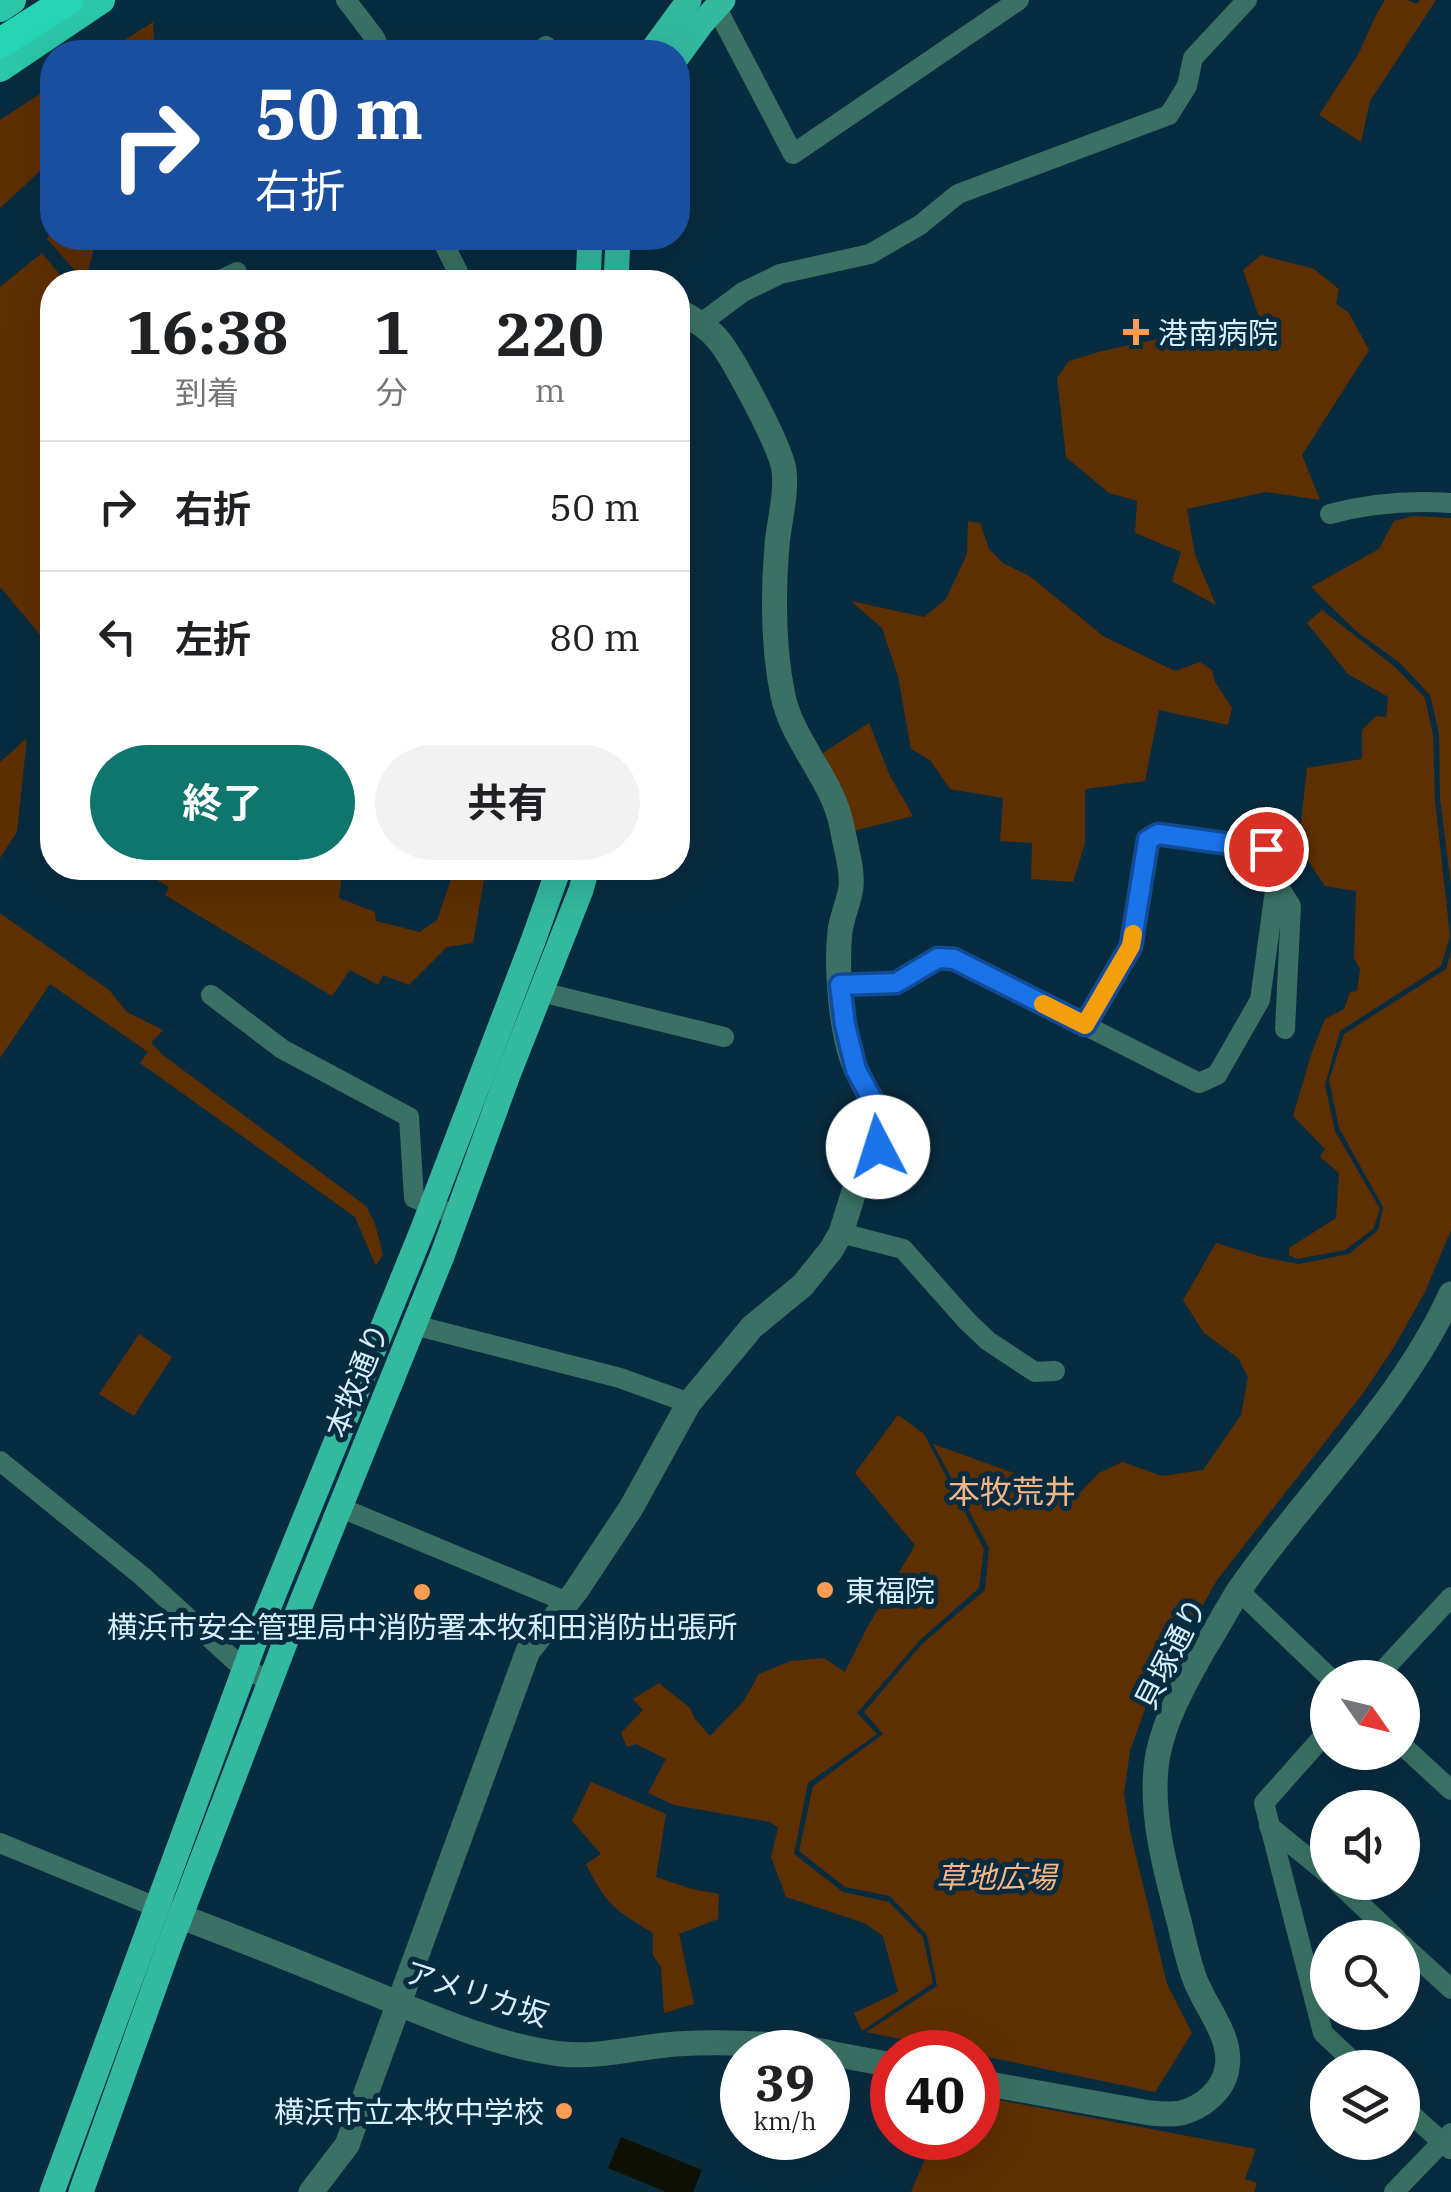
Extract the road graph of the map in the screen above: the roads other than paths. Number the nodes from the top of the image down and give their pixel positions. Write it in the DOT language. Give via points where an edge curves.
graph roads {
  1 [pos="12,0"];
  2 [pos="56,0"];
  3 [pos="68,0"];
  4 [pos="101,0"];
  5 [pos="346,0"];
  6 [pos="688,0"];
  7 [pos="1019,0"];
  8 [pos="1247,0"];
  9 [pos="720,4"];
  10 [pos="0,8"];
  11 [pos="0,39"];
  12 [pos="42,40"];
  13 [pos="377,40"];
  14 [pos="660,40"];
  15 [pos="690,40"];
  16 [pos="40,41"];
  17 [pos="0,68"];
  18 [pos="690,318"];
  19 [pos="690,319"];
  20 [pos="1451,502"];
  21 [pos="1330,514"];
  22 [pos="555,880"];
  23 [pos="584,880"];
  24 [pos="1276,882"];
  25 [pos="840,985"];
  26 [pos="541,992"];
  27 [pos="211,995"];
  28 [pos="1085,1025"];
  29 [pos="1285,1028"];
  30 [pos="724,1037"];
  31 [pos="431,1206"];
  32 [pos="456,1215"];
  33 [pos="841,1233"];
  34 [pos="1451,1294"];
  35 [pos="414,1325"];
  36 [pos="1055,1371"];
  37 [pos="689,1402"];
  38 [pos="0,1461"];
  39 [pos="339,1507"];
  40 [pos="1239,1591"];
  41 [pos="567,1602"];
  42 [pos="1450,1602"];
  43 [pos="1311,1660"];
  44 [pos="1394,1660"];
  45 [pos="245,1670"];
  46 [pos="271,1680"];
  47 [pos="1310,1751"];
  48 [pos="1420,1762"];
  49 [pos="1451,1790"];
  50 [pos="1269,1826"];
  51 [pos="0,1843"];
  52 [pos="1310,1859"];
  53 [pos="1355,1900"];
  54 [pos="168,1911"];
  55 [pos="1377,1920"];
  56 [pos="1420,1961"];
  57 [pos="1451,1989"];
  58 [pos="398,2003"];
  59 [pos="720,2043"];
  60 [pos="1340,2050"];
  61 [pos="1000,2086"];
  62 [pos="1420,2120"];
  63 [pos="1448,2142"];
  64 [pos="52,2192"];
  65 [pos="81,2192"];
  66 [pos="311,2192"];
  67 [pos="1394,2192"];
  1 -- 10 [label="highway"];
  2 -- 11 [label="highway"];
  3 -- 11 [label="highway"];
  4 -- 12 [label="highway"];
  5 -- 13 [label="street"];
  6 -- 14 [label="main road"];
  7 -- 9 [label="street" via="793,154"];
  8 -- 18 [label="street" via="1193,58 1187,86 1169,115 958,194 870,254 780,274"];
  9 -- 15 [label="main road"];
  16 -- 17 [label="highway"];
  19 -- 25 [label="street" via="719,340 782,458 776,646 784,699 841,821 852,884 840,930"];
  20 -- 21 [label="street" via="1368,504"];
  22 -- 31 [label="main road, 本牧通り"];
  23 -- 26 [label="main road, 本牧通り"];
  24 -- 28 [label="street" via="1260,1000 1217,1075 1199,1084"];
  24 -- 28 [label="street" via="1279,861 1266,849 1158,834 1148,840 1131,946"];
  24 -- 29 [label="street" via="1290,906"];
  25 -- 28 [label="street" via="896,983 938,958 954,959"];
  25 -- 33 [label="street" via="856,1070 883,1119"];
  26 -- 30 [label="street"];
  26 -- 32 [label="main road, 本牧通り"];
  27 -- 31 [label="street" via="282,1050 409,1117 414,1198"];
  31 -- 32 [label="street"];
  31 -- 45 [label="main road, 本牧通り" via="379,1308"];
  32 -- 35 [label="main road, 本牧通り"];
  33 -- 36 [label="street" via="904,1249 988,1340 1035,1372"];
  33 -- 37 [label="street" via="803,1285 752,1327"];
  34 -- 40 [label="street, 貝塚通り" via="1388,1396"];
  35 -- 37 [label="street"];
  35 -- 39 [label="main road, 本牧通り"];
  37 -- 41 [label="street" via="631,1508"];
  38 -- 45 [label="street"];
  39 -- 41 [label="street"];
  39 -- 46 [label="main road, 本牧通り"];
  40 -- 43 [label="street"];
  40 -- 61 [label="street, 貝塚通り" via="1181,1695 1156,1766 1156,1818 1172,1893 1194,1978 1227,2050 1225,2077 1213,2095 1178,2114"];
  41 -- 58 [label="street" via="528,1652"];
  42 -- 44 [label="street"];
  45 -- 46 [label="street"];
  45 -- 54 [label="main road, 本牧通り"];
  46 -- 54 [label="main road, 本牧通り"];
  47 -- 50 [label="street" via="1264,1803"];
  48 -- 49 [label="street"];
  50 -- 52 [label="street"];
  50 -- 60 [label="street" via="1323,2034"];
  51 -- 54 [label="street"];
  53 -- 55 [label="street"];
  54 -- 58 [label="street, アメリカ坂"];
  54 -- 64 [label="main road"];
  54 -- 65 [label="main road"];
  56 -- 57 [label="street"];
  58 -- 59 [label="street, アメリカ坂" via="511,2044 566,2054"];
  58 -- 66 [label="street" via="347,2145"];
  62 -- 63 [label="street"];
  63 -- 67 [label="street"];
}
